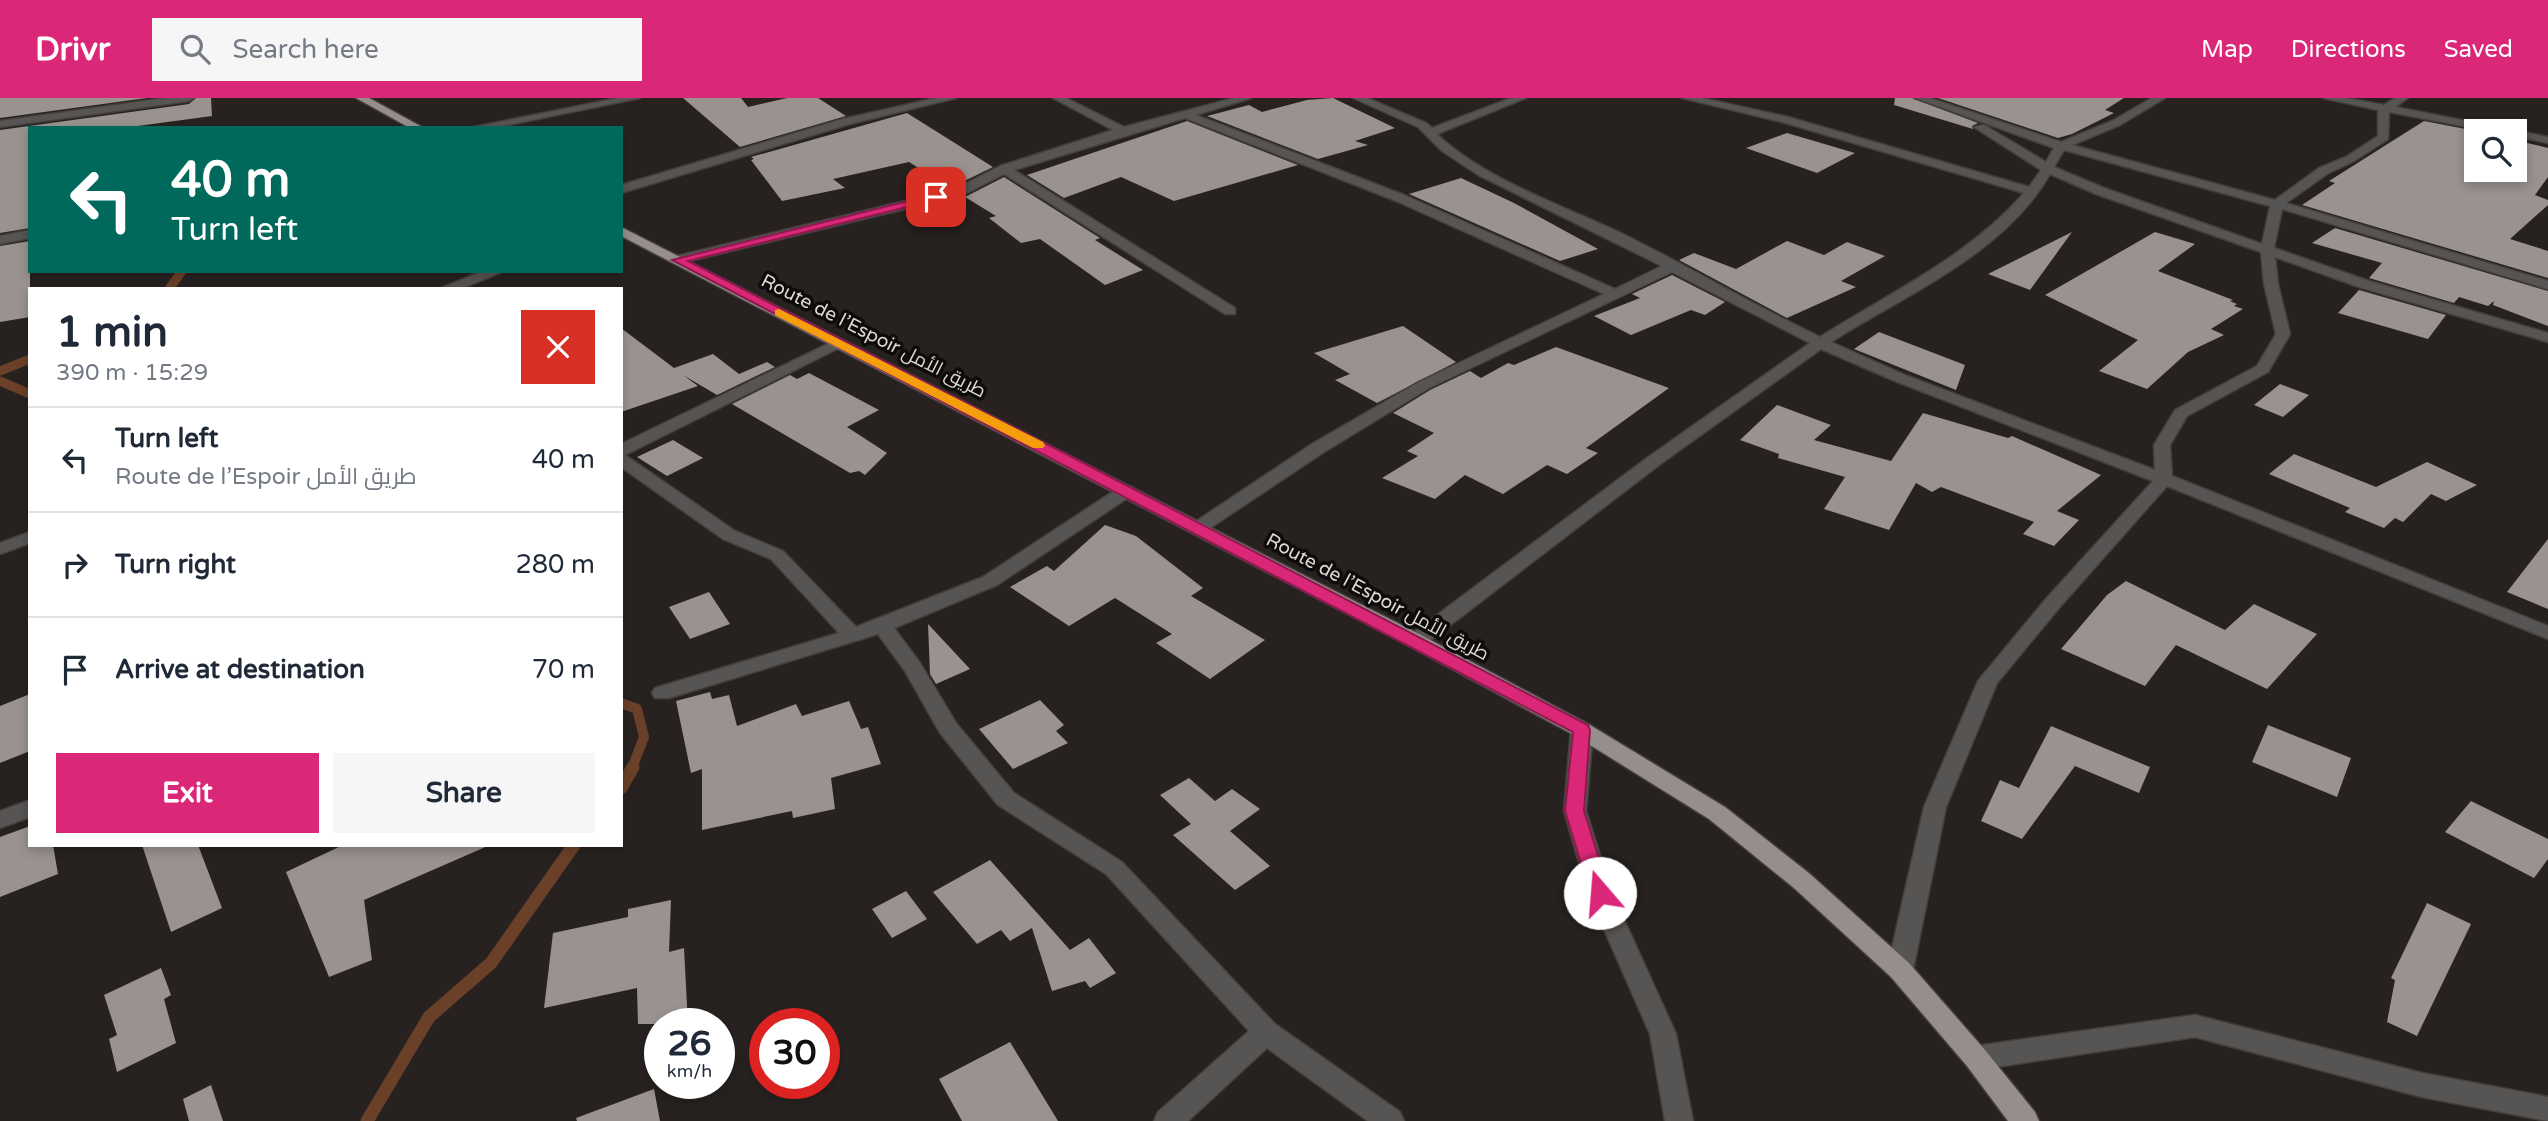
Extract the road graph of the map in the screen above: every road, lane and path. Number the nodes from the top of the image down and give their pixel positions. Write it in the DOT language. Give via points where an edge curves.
graph roads {
  1 [pos="189,98"];
  2 [pos="361,98"];
  3 [pos="635,98"];
  4 [pos="951,98"];
  5 [pos="1058,98"];
  6 [pos="1246,98"];
  7 [pos="1358,98"];
  8 [pos="1521,98"];
  9 [pos="1688,98"];
  10 [pos="1920,98"];
  11 [pos="2160,98"];
  12 [pos="2328,98"];
  13 [pos="2403,98"];
  14 [pos="1946,106"];
  15 [pos="2383,110"];
  16 [pos="1185,114"];
  17 [pos="2464,122"];
  18 [pos="0,124"];
  19 [pos="415,126"];
  20 [pos="485,126"];
  21 [pos="1123,131"];
  22 [pos="1430,133"];
  23 [pos="2527,136"];
  24 [pos="2548,140"];
  25 [pos="2061,146"];
  26 [pos="1004,169"];
  27 [pos="2050,170"];
  28 [pos="623,189"];
  29 [pos="2034,192"];
  30 [pos="2277,204"];
  31 [pos="623,233"];
  32 [pos="28,234"];
  33 [pos="0,240"];
  34 [pos="2267,249"];
  35 [pos="677,260"];
  36 [pos="1672,267"];
  37 [pos="491,273"];
  38 [pos="2548,285"];
  39 [pos="452,287"];
  40 [pos="1615,294"];
  41 [pos="1230,311"];
  42 [pos="2548,338"];
  43 [pos="1821,342"];
  44 [pos="838,343"];
  45 [pos="623,450"];
  46 [pos="623,460"];
  47 [pos="2164,479"];
  48 [pos="1126,491"];
  49 [pos="1198,528"];
  50 [pos="28,538"];
  51 [pos="0,549"];
  52 [pos="882,626"];
  53 [pos="2548,633"];
  54 [pos="852,635"];
  55 [pos="1416,641"];
  56 [pos="662,693"];
  57 [pos="1582,730"];
  58 [pos="28,809"];
  59 [pos="0,820"];
  60 [pos="1900,970"];
  61 [pos="1266,1032"];
  62 [pos="1976,1058"];
  63 [pos="2548,1109"];
  64 [pos="1168,1121"];
  65 [pos="1390,1121"];
  66 [pos="1679,1121"];
  67 [pos="2025,1121"];
  1 -- 18 [label="street"];
  2 -- 19 [label="highway"];
  3 -- 20 [label="street"];
  4 -- 28 [label="street" via="846,121"];
  5 -- 21 [label="street"];
  6 -- 16 [label="street"];
  7 -- 22 [label="street" via="1402,115"];
  8 -- 22 [label="street"];
  9 -- 29 [label="street" via="1784,119"];
  10 -- 14 [label="street"];
  11 -- 25 [label="street"];
  12 -- 15 [label="street"];
  13 -- 15 [label="street"];
  14 -- 25 [label="street"];
  14 -- 27 [label="street"];
  15 -- 17 [label="street"];
  15 -- 30 [label="street" via="2384,137 2323,171"];
  16 -- 21 [label="street"];
  16 -- 40 [label="street" via="1400,198"];
  21 -- 26 [label="street"];
  22 -- 36 [label="street" via="1484,173"];
  23 -- 24 [label="street"];
  25 -- 27 [label="street"];
  25 -- 30 [label="street"];
  26 -- 35 [label="street" via="960,192"];
  26 -- 41 [label="street"];
  27 -- 29 [label="street"];
  27 -- 34 [label="street"];
  29 -- 43 [label="street" via="1953,264"];
  30 -- 34 [label="street"];
  30 -- 38 [label="street"];
  31 -- 35 [label="highway, Route de l’Espoir طريق الأمل"];
  32 -- 33 [label="street"];
  34 -- 42 [label="street" via="2364,284"];
  34 -- 47 [label="street" via="2283,334 2263,369 2181,413 2162,445"];
  35 -- 44 [label="highway, Route de l’Espoir طريق الأمل"];
  36 -- 40 [label="street"];
  36 -- 43 [label="street"];
  37 -- 39 [label="street"];
  40 -- 49 [label="street" via="1424,385"];
  43 -- 47 [label="street" via="1900,378"];
  43 -- 55 [label="street"];
  44 -- 45 [label="street"];
  44 -- 48 [label="highway, Route de l’Espoir طريق الأمل"];
  46 -- 54 [label="street" via="729,535 777,555"];
  47 -- 53 [label="street"];
  47 -- 60 [label="street" via="1988,681 1935,807"];
  48 -- 49 [label="highway, Route de l’Espoir طريق الأمل"];
  48 -- 52 [label="street" via="990,581"];
  49 -- 55 [label="highway, Route de l’Espoir طريق الأمل"];
  50 -- 51 [label="street"];
  52 -- 54 [label="street"];
  52 -- 61 [label="street" via="948,727 1006,799 1114,869"];
  54 -- 56 [label="street"];
  55 -- 57 [label="highway, Route de l’Espoir طريق الأمل"];
  57 -- 60 [label="highway, Route de l’Espoir طريق الأمل" via="1717,813 1802,881"];
  57 -- 66 [label="street" via="1575,811 1600,893 1663,1034"];
  58 -- 59 [label="street"];
  60 -- 62 [label="highway, Route de l’Espoir طريق الأمل"];
  61 -- 64 [label="street"];
  61 -- 65 [label="street"];
  62 -- 63 [label="street" via="2195,1026 2422,1085"];
  62 -- 67 [label="highway, Route de l’Espoir طريق الأمل"];
}
